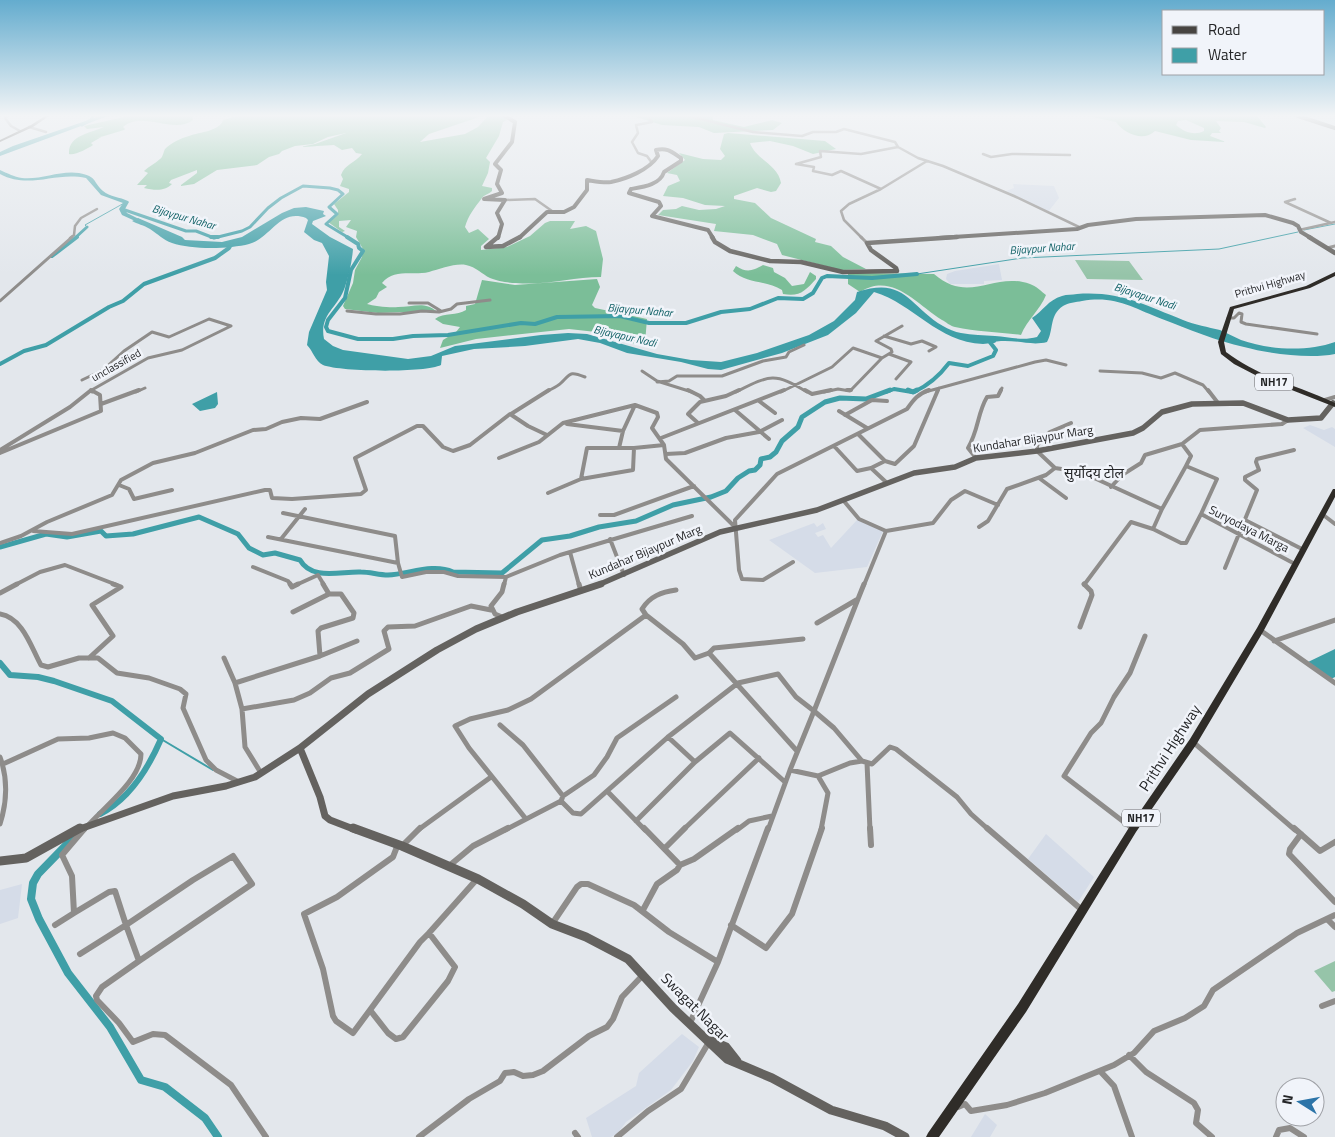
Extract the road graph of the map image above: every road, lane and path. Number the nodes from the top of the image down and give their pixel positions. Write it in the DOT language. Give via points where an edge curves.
graph roads {
  1 [pos="500,169"];
  2 [pos="643,169"];
  3 [pos="668,169"];
  4 [pos="814,169"];
  5 [pos="914,169"];
  6 [pos="947,169"];
  7 [pos="881,189"];
  8 [pos="505,200"];
  9 [pos="1295,200"];
  10 [pos="97,209"];
  11 [pos="552,211"];
  12 [pos="1333,223"];
  13 [pos="1079,227"];
  14 [pos="1300,230"];
  15 [pos="867,243"];
  16 [pos="1335,246"];
  17 [pos="1326,248"];
  18 [pos="1335,253"];
  19 [pos="1335,274"];
  20 [pos="490,300"];
  21 [pos="0,301"];
  22 [pos="409,302"];
  23 [pos="347,310"];
  24 [pos="448,310"];
  25 [pos="1227,321"];
  26 [pos="902,326"];
  27 [pos="1317,334"];
  28 [pos="884,336"];
  29 [pos="804,345"];
  30 [pos="929,351"];
  31 [pos="889,354"];
  32 [pos="882,358"];
  33 [pos="1066,365"];
  34 [pos="1100,370"];
  35 [pos="642,371"];
  36 [pos="585,377"];
  37 [pos="896,379"];
  38 [pos="82,380"];
  39 [pos="657,382"];
  40 [pos="796,386"];
  41 [pos="145,388"];
  42 [pos="939,388"];
  43 [pos="1002,388"];
  44 [pos="90,391"];
  45 [pos="704,400"];
  46 [pos="759,401"];
  47 [pos="887,401"];
  48 [pos="1334,401"];
  49 [pos="366,402"];
  50 [pos="1218,403"];
  51 [pos="101,404"];
  52 [pos="635,405"];
  53 [pos="734,410"];
  54 [pos="839,411"];
  55 [pos="775,413"];
  56 [pos="511,414"];
  57 [pos="845,415"];
  58 [pos="782,420"];
  59 [pos="1288,420"];
  60 [pos="563,423"];
  61 [pos="698,423"];
  62 [pos="1071,423"];
  63 [pos="867,428"];
  64 [pos="623,432"];
  65 [pos="759,432"];
  66 [pos="858,434"];
  67 [pos="547,435"];
  68 [pos="661,438"];
  69 [pos="769,440"];
  70 [pos="1182,444"];
  71 [pos="664,445"];
  72 [pos="834,446"];
  73 [pos="619,448"];
  74 [pos="634,448"];
  75 [pos="1294,450"];
  76 [pos="1037,451"];
  77 [pos="0,452"];
  78 [pos="666,454"];
  79 [pos="499,458"];
  80 [pos="976,458"];
  81 [pos="885,461"];
  82 [pos="1186,466"];
  83 [pos="871,468"];
  84 [pos="1055,468"];
  85 [pos="1039,478"];
  86 [pos="581,479"];
  87 [pos="887,483"];
  88 [pos="120,485"];
  89 [pos="694,486"];
  90 [pos="1111,487"];
  91 [pos="172,490"];
  92 [pos="1335,491"];
  93 [pos="548,493"];
  94 [pos="1066,498"];
  95 [pos="843,500"];
  96 [pos="998,505"];
  97 [pos="305,509"];
  98 [pos="1162,509"];
  99 [pos="283,513"];
  100 [pos="1200,514"];
  101 [pos="1322,514"];
  102 [pos="600,515"];
  103 [pos="692,516"];
  104 [pos="298,517"];
  105 [pos="1245,520"];
  106 [pos="1335,524"];
  107 [pos="735,527"];
  108 [pos="980,527"];
  109 [pos="1152,529"];
  110 [pos="33,531"];
  111 [pos="886,531"];
  112 [pos="1239,534"];
  113 [pos="268,537"];
  114 [pos="281,539"];
  115 [pos="610,539"];
  116 [pos="0,543"];
  117 [pos="1302,549"];
  118 [pos="570,552"];
  119 [pos="793,562"];
  120 [pos="398,563"];
  121 [pos="1295,564"];
  122 [pos="253,567"];
  123 [pos="1225,568"];
  124 [pos="624,575"];
  125 [pos="506,577"];
  126 [pos="676,590"];
  127 [pos="581,592"];
  128 [pos="0,593"];
  129 [pos="329,594"];
  130 [pos="858,599"];
  131 [pos="492,610"];
  132 [pos="294,612"];
  133 [pos="0,614"];
  134 [pos="646,615"];
  135 [pos="502,617"];
  136 [pos="1335,620"];
  137 [pos="817,623"];
  138 [pos="1080,627"];
  139 [pos="1260,630"];
  140 [pos="1146,636"];
  141 [pos="803,639"];
  142 [pos="357,641"];
  143 [pos="1274,641"];
  144 [pos="709,653"];
  145 [pos="320,656"];
  146 [pos="89,658"];
  147 [pos="224,658"];
  148 [pos="235,683"];
  149 [pos="738,683"];
  150 [pos="1335,683"];
  151 [pos="676,697"];
  152 [pos="242,709"];
  153 [pos="814,711"];
  154 [pos="500,726"];
  155 [pos="668,737"];
  156 [pos="1194,742"];
  157 [pos="300,748"];
  158 [pos="797,751"];
  159 [pos="0,757"];
  160 [pos="758,758"];
  161 [pos="695,762"];
  162 [pos="864,762"];
  163 [pos="3,764"];
  164 [pos="790,770"];
  165 [pos="261,773"];
  166 [pos="491,776"];
  167 [pos="818,776"];
  168 [pos="240,782"];
  169 [pos="786,782"];
  170 [pos="606,791"];
  171 [pos="562,798"];
  172 [pos="772,816"];
  173 [pos="526,819"];
  174 [pos="636,821"];
  175 [pos="0,824"];
  176 [pos="88,825"];
  177 [pos="1133,829"];
  178 [pos="1301,834"];
  179 [pos="1335,842"];
  180 [pos="400,845"];
  181 [pos="871,845"];
  182 [pos="664,848"];
  183 [pos="0,861"];
  184 [pos="680,865"];
  185 [pos="449,866"];
  186 [pos="478,879"];
  187 [pos="1335,902"];
  188 [pos="643,910"];
  189 [pos="1082,910"];
  190 [pos="74,913"];
  191 [pos="1335,916"];
  192 [pos="1328,920"];
  193 [pos="552,924"];
  194 [pos="55,925"];
  195 [pos="126,925"];
  196 [pos="732,925"];
  197 [pos="1335,927"];
  198 [pos="429,933"];
  199 [pos="80,954"];
  200 [pos="140,961"];
  201 [pos="718,962"];
  202 [pos="643,975"];
  203 [pos="1335,1001"];
  204 [pos="1322,1006"];
  205 [pos="370,1010"];
  206 [pos="690,1023"];
  207 [pos="709,1040"];
  208 [pos="1129,1055"];
  209 [pos="1100,1070"];
  210 [pos="953,1108"];
  211 [pos="266,1137"];
  212 [pos="419,1137"];
  213 [pos="617,1137"];
  214 [pos="905,1137"];
  215 [pos="932,1137"];
  216 [pos="1132,1137"];
  217 [pos="1212,1137"];
  218 [pos="1276,1137"];
  219 [pos="1304,1137"];
  1 -- 8 [label="main road" via="497,184 502,193 484,198"];
  2 -- 11 [label="main road" via="614,181 587,180 586,190 574,207 564,212"];
  3 -- 15 [label="main road" via="656,182 631,189 629,193 659,202 661,206 652,216 708,230 715,242 730,250 770,261 801,262 839,271 897,271"];
  4 -- 7 [label="street" via="832,175 841,171"];
  5 -- 7 [label="street"];
  6 -- 13 [label="street"];
  7 -- 15 [label="street" via="853,201 841,211 844,220"];
  8 -- 11 [label="street" via="535,199"];
  8 -- 11 [label="main road" via="497,212 502,224 498,238 486,248 503,246 518,239 544,214"];
  9 -- 12 [label="street" via="1285,202"];
  10 -- 21 [label="street" via="81,218 75,226 74,235"];
  12 -- 14 [label="street"];
  13 -- 14 [label="main road" via="1092,223 1266,215 1293,223"];
  13 -- 15 [label="main road"];
  14 -- 17 [label="main road"];
  16 -- 17 [label="street"];
  17 -- 18 [label="main road"];
  19 -- 25 [label="highway, Prithvi Highway" via="1308,287 1236,306"];
  20 -- 24 [label="street" via="457,304"];
  22 -- 24 [label="street"];
  23 -- 24 [label="street" via="388,315"];
  25 -- 27 [label="street" via="1239,313 1242,314 1241,322 1246,324"];
  25 -- 48 [label="highway, NH17" via="1220,347 1227,356 1259,376"];
  26 -- 28 [label="street"];
  28 -- 30 [label="street" via="909,345 921,340 936,347"];
  28 -- 31 [label="street" via="876,342 891,349"];
  29 -- 39 [label="street" via="786,356 722,376 677,376"];
  31 -- 32 [label="street"];
  31 -- 37 [label="street" via="910,362"];
  32 -- 40 [label="street" via="854,348 832,368"];
  32 -- 40 [label="street" via="849,392 838,389 812,394"];
  33 -- 42 [label="street" via="1046,360"];
  34 -- 50 [label="street" via="1161,378 1175,374 1203,385"];
  35 -- 39 [label="street"];
  36 -- 56 [label="street" via="569,374 559,385"];
  38 -- 44 [label="street, unclassified" via="104,370 152,332 169,337 209,319 231,326 182,350 148,358"];
  39 -- 45 [label="street" via="697,393"];
  40 -- 45 [label="street" via="784,378 759,380 724,396"];
  40 -- 46 [label="street"];
  41 -- 51 [label="street"];
  42 -- 63 [label="street" via="916,395 907,409"];
  42 -- 81 [label="street" via="914,446 895,464"];
  43 -- 80 [label="street" via="998,396 987,397 981,407 976,435 968,448"];
  44 -- 51 [label="street, unclassified" via="100,395"];
  44 -- 77 [label="street" via="80,396 74,405"];
  45 -- 61 [label="street" via="688,413"];
  46 -- 53 [label="street"];
  46 -- 55 [label="street"];
  47 -- 57 [label="street" via="872,400"];
  48 -- 59 [label="main road, Kundahar Bijaypur Marg" via="1318,419"];
  49 -- 88 [label="street" via="320,419 301,418 254,430 195,453 153,463 121,480"];
  50 -- 59 [label="main road, Kundahar Bijaypur Marg" via="1243,403"];
  50 -- 76 [label="main road, Kundahar Bijaypur Marg" via="1181,406 1162,412 1133,433"];
  51 -- 77 [label="street" via="101,411"];
  52 -- 60 [label="street"];
  52 -- 64 [label="street"];
  52 -- 68 [label="street" via="657,413 652,428"];
  53 -- 61 [label="street"];
  53 -- 65 [label="street"];
  54 -- 57 [label="street"];
  56 -- 67 [label="street"];
  56 -- 110 [label="street" via="458,451 446,448 419,426 357,456 355,460 366,490 361,494 292,499 272,498 270,490 265,490 72,534"];
  57 -- 63 [label="street"];
  58 -- 65 [label="street"];
  59 -- 70 [label="street" via="1282,424 1200,430"];
  60 -- 64 [label="street"];
  60 -- 67 [label="street"];
  61 -- 68 [label="street"];
  62 -- 76 [label="street" via="1050,432 1039,442"];
  63 -- 66 [label="street"];
  64 -- 73 [label="street"];
  65 -- 69 [label="street"];
  65 -- 78 [label="street" via="726,438 685,453"];
  66 -- 72 [label="street"];
  66 -- 81 [label="street"];
  67 -- 79 [label="street" via="539,442"];
  68 -- 71 [label="street"];
  70 -- 82 [label="street" via="1191,456"];
  70 -- 90 [label="street" via="1145,455 1142,463 1122,475"];
  71 -- 74 [label="street"];
  71 -- 78 [label="street"];
  72 -- 83 [label="street" via="858,471"];
  72 -- 107 [label="street" via="777,474 735,520"];
  73 -- 74 [label="street"];
  73 -- 86 [label="street" via="587,448"];
  74 -- 86 [label="street" via="635,469"];
  75 -- 105 [label="street" via="1255,460 1259,470 1245,480 1258,490"];
  76 -- 80 [label="main road, Kundahar Bijaypur Marg"];
  76 -- 84 [label="street"];
  78 -- 89 [label="street" via="672,466"];
  80 -- 87 [label="main road, Kundahar Bijaypur Marg" via="955,467 914,473"];
  81 -- 83 [label="street"];
  82 -- 98 [label="street"];
  82 -- 100 [label="street" via="1217,479"];
  83 -- 87 [label="street"];
  84 -- 85 [label="street"];
  84 -- 90 [label="street" via="1082,472"];
  85 -- 94 [label="street"];
  85 -- 96 [label="street" via="1007,489"];
  86 -- 93 [label="street"];
  87 -- 95 [label="main road, Kundahar Bijaypur Marg"];
  88 -- 91 [label="street" via="129,488 134,498"];
  88 -- 110 [label="street" via="112,495"];
  89 -- 102 [label="street" via="620,513"];
  89 -- 107 [label="street"];
  90 -- 98 [label="street"];
  92 -- 101 [label="highway, Prithvi Highway / NH17"];
  95 -- 107 [label="main road, Kundahar Bijaypur Marg" via="817,510"];
  95 -- 111 [label="street" via="859,519"];
  96 -- 108 [label="street"];
  96 -- 111 [label="street" via="962,492 953,497 933,523"];
  97 -- 104 [label="street"];
  98 -- 109 [label="street"];
  99 -- 104 [label="street"];
  100 -- 109 [label="street, Suryodaya Marga" via="1184,544"];
  100 -- 112 [label="street, Suryodaya Marga"];
  101 -- 106 [label="street"];
  101 -- 117 [label="highway, Prithvi Highway / NH17"];
  103 -- 115 [label="street"];
  104 -- 114 [label="street"];
  104 -- 120 [label="street" via="394,535"];
  105 -- 112 [label="street"];
  105 -- 117 [label="street"];
  107 -- 119 [label="street" via="742,578 763,580"];
  107 -- 124 [label="main road, Kundahar Bijaypur Marg"];
  109 -- 138 [label="street" via="1131,522 1096,564 1084,582 1092,594"];
  110 -- 116 [label="street"];
  111 -- 130 [label="street"];
  112 -- 121 [label="street, Suryodaya Marga"];
  112 -- 123 [label="street"];
  113 -- 114 [label="street"];
  114 -- 120 [label="street"];
  115 -- 118 [label="street"];
  115 -- 124 [label="street"];
  117 -- 121 [label="highway, Prithvi Highway / NH17"];
  118 -- 125 [label="street"];
  118 -- 127 [label="street"];
  120 -- 125 [label="street" via="404,577 426,572"];
  121 -- 139 [label="highway, Prithvi Highway / NH17"];
  122 -- 129 [label="street" via="288,581 292,587 318,574"];
  124 -- 127 [label="main road, Kundahar Bijaypur Marg"];
  125 -- 131 [label="street"];
  126 -- 134 [label="street" via="664,591 652,598 642,609"];
  127 -- 135 [label="main road, Kundahar Bijaypur Marg"];
  128 -- 146 [label="street" via="40,572 65,565 121,587 92,605 113,636"];
  129 -- 132 [label="street"];
  129 -- 145 [label="street" via="341,594 354,613 353,618 318,631"];
  130 -- 137 [label="street"];
  130 -- 153 [label="street"];
  131 -- 135 [label="street"];
  131 -- 152 [label="street" via="471,606 415,626 388,627 384,631 388,652 370,659 357,669 331,678 294,700"];
  133 -- 146 [label="street" via="16,622 41,665 48,667"];
  134 -- 144 [label="street" via="683,644 695,658"];
  134 -- 166 [label="street" via="531,699 508,710 455,726"];
  135 -- 157 [label="main road, Kundahar Bijaypur Marg" via="408,668 368,694"];
  136 -- 143 [label="street"];
  139 -- 143 [label="street"];
  139 -- 156 [label="highway, Prithvi Highway / NH17"];
  140 -- 177 [label="street" via="1130,673 1101,723 1091,732 1064,776"];
  141 -- 144 [label="street" via="714,648"];
  142 -- 145 [label="street"];
  143 -- 150 [label="street"];
  144 -- 149 [label="street"];
  145 -- 148 [label="street"];
  146 -- 168 [label="street" via="98,658 116,673 149,678 180,689 186,694 183,708 206,760 223,775"];
  147 -- 148 [label="street"];
  148 -- 152 [label="street"];
  149 -- 153 [label="street" via="778,674 796,697"];
  149 -- 155 [label="street"];
  149 -- 158 [label="street"];
  151 -- 171 [label="street" via="624,733 594,775"];
  152 -- 165 [label="street" via="245,748"];
  153 -- 158 [label="street"];
  153 -- 162 [label="street" via="843,737"];
  154 -- 171 [label="street" via="523,746"];
  155 -- 161 [label="street"];
  155 -- 170 [label="street"];
  156 -- 177 [label="highway, Prithvi Highway / NH17"];
  156 -- 178 [label="street"];
  157 -- 165 [label="main road, Kundahar Bijaypur Marg"];
  157 -- 180 [label="main road, Swagat Nagar" via="325,816"];
  158 -- 164 [label="street"];
  159 -- 163 [label="street"];
  160 -- 161 [label="street" via="730,733"];
  160 -- 169 [label="street"];
  160 -- 182 [label="street"];
  161 -- 174 [label="street"];
  162 -- 167 [label="street" via="850,763"];
  162 -- 181 [label="street"];
  162 -- 189 [label="street" via="876,762 890,747 896,749 956,797 971,814"];
  163 -- 175 [label="street" via="4,814"];
  163 -- 176 [label="street" via="58,739 113,733 125,738 142,754 141,760 124,790"];
  164 -- 167 [label="street"];
  164 -- 169 [label="street"];
  165 -- 168 [label="main road, Kundahar Bijaypur Marg"];
  166 -- 173 [label="street"];
  166 -- 180 [label="street"];
  167 -- 196 [label="street" via="828,792 824,820 792,914 766,948"];
  168 -- 176 [label="main road, Kundahar Bijaypur Marg" via="172,796"];
  169 -- 172 [label="street"];
  170 -- 171 [label="street" via="581,814 573,812"];
  170 -- 174 [label="street"];
  171 -- 173 [label="street"];
  172 -- 184 [label="street" via="748,821 694,859"];
  172 -- 196 [label="street"];
  173 -- 185 [label="street" via="481,840"];
  174 -- 182 [label="street"];
  176 -- 183 [label="main road, Kundahar Bijaypur Marg" via="26,858"];
  176 -- 190 [label="street" via="62,855 72,876"];
  177 -- 189 [label="highway, Prithvi Highway / NH17"];
  178 -- 179 [label="street" via="1320,851"];
  178 -- 187 [label="street" via="1289,854"];
  180 -- 185 [label="main road, Swagat Nagar"];
  180 -- 205 [label="street" via="393,857 337,897 304,914 336,1021 353,1033"];
  182 -- 184 [label="street"];
  184 -- 188 [label="street" via="657,884"];
  185 -- 186 [label="main road, Swagat Nagar"];
  186 -- 193 [label="main road, Swagat Nagar" via="524,904"];
  186 -- 198 [label="street"];
  188 -- 193 [label="street" via="596,886 582,884 576,887"];
  188 -- 201 [label="street" via="669,932"];
  189 -- 210 [label="highway, Prithvi Highway / NH17" via="1022,1008"];
  190 -- 194 [label="street"];
  190 -- 195 [label="street" via="115,891"];
  191 -- 192 [label="street"];
  192 -- 197 [label="street"];
  192 -- 208 [label="street" via="1297,933 1270,951 1213,990 1204,1006 1154,1031"];
  193 -- 202 [label="main road, Swagat Nagar" via="628,959"];
  195 -- 199 [label="street"];
  195 -- 200 [label="street"];
  195 -- 200 [label="street" via="233,856 252,884"];
  196 -- 201 [label="street"];
  198 -- 205 [label="street"];
  198 -- 205 [label="street" via="455,967 448,981 403,1037 396,1039 388,1033"];
  200 -- 211 [label="street" via="102,987 97,1000 132,1042 153,1034 164,1035 234,1088"];
  201 -- 206 [label="street"];
  202 -- 206 [label="main road, Swagat Nagar"];
  202 -- 212 [label="street" via="620,1001 608,1026 531,1076 505,1072 500,1081 463,1103"];
  203 -- 204 [label="street"];
  206 -- 207 [label="main road, Swagat Nagar"];
  207 -- 213 [label="street" via="681,1089"];
  207 -- 214 [label="main road, Swagat Nagar" via="730,1050 737,1061 831,1110 885,1126"];
  208 -- 209 [label="street"];
  208 -- 217 [label="street" via="1146,1072 1194,1103 1198,1110 1196,1124"];
  209 -- 210 [label="street" via="1046,1093 1007,1105 971,1111 965,1104"];
  209 -- 216 [label="street" via="1114,1086"];
  210 -- 215 [label="highway, Prithvi Highway / NH17"];
  218 -- 219 [label="street" via="1279,1130 1288,1126"];
}
